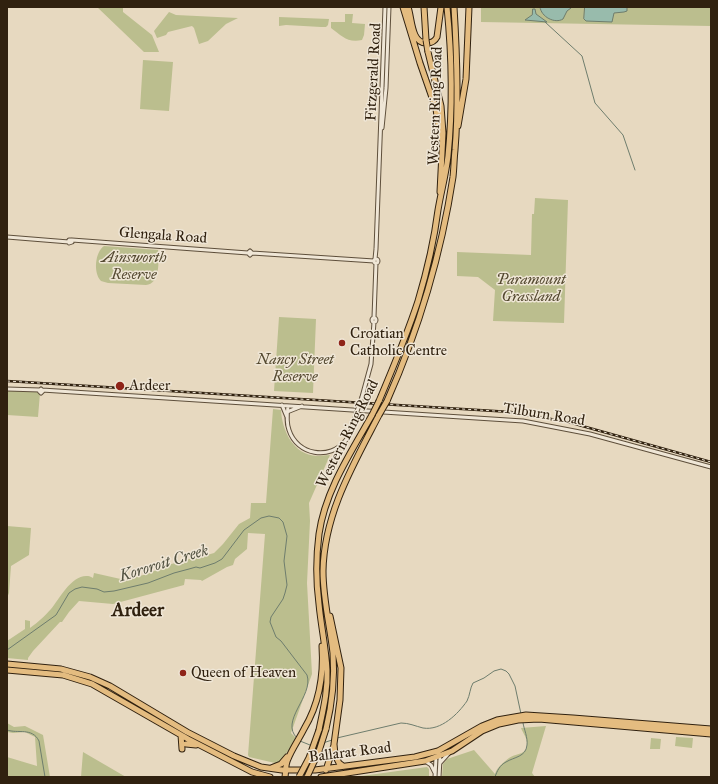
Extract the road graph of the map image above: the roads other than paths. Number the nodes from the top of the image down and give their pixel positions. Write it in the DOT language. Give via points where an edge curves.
graph roads {
  1 [pos="385,7"];
  2 [pos="389,7"];
  3 [pos="402,7"];
  4 [pos="408,7"];
  5 [pos="424,7"];
  6 [pos="441,7"];
  7 [pos="447,7"];
  8 [pos="454,7"];
  9 [pos="469,7"];
  10 [pos="386,43"];
  11 [pos="456,135"];
  12 [pos="442,153"];
  13 [pos="438,209"];
  14 [pos="7,237"];
  15 [pos="375,261"];
  16 [pos="7,389"];
  17 [pos="282,405"];
  18 [pos="288,406"];
  19 [pos="302,406"];
  20 [pos="288,412"];
  21 [pos="371,413"];
  22 [pos="287,417"];
  23 [pos="711,467"];
  24 [pos="323,588"];
  25 [pos="319,604"];
  26 [pos="7,664"];
  27 [pos="7,670"];
  28 [pos="67,673"];
  29 [pos="136,705"];
  30 [pos="711,729"];
  31 [pos="683,730"];
  32 [pos="477,732"];
  33 [pos="711,734"];
  34 [pos="180,735"];
  35 [pos="186,744"];
  36 [pos="334,744"];
  37 [pos="204,747"];
  38 [pos="182,749"];
  39 [pos="292,751"];
  40 [pos="452,751"];
  41 [pos="437,754"];
  42 [pos="425,761"];
  43 [pos="440,763"];
  44 [pos="343,766"];
  45 [pos="270,768"];
  46 [pos="326,768"];
  47 [pos="286,771"];
  48 [pos="335,776"];
  49 [pos="435,776"];
  50 [pos="270,777"];
  51 [pos="284,777"];
  52 [pos="299,777"];
  53 [pos="307,777"];
  54 [pos="321,777"];
  55 [pos="325,777"];
  56 [pos="439,777"];
  1 -- 10 [label="street, Fitzgerald Road"];
  2 -- 10 [label="street, Fitzgerald Road"];
  3 -- 12 [label="highway" via="436,109"];
  4 -- 6 [label="highway" via="415,37 426,43 436,40"];
  5 -- 12 [label="highway, bridge" via="428,52 441,106"];
  7 -- 13 [label="highway, Western Ring Road" via="451,67 450,124 446,172"];
  8 -- 11 [label="highway, Western Ring Road" via="458,76"];
  9 -- 11 [label="highway" via="466,79"];
  10 -- 15 [label="street, Fitzgerald Road" via="386,92 380,137"];
  11 -- 24 [label="highway, Western Ring Road, bridge" via="453,176 434,270 411,344 387,401 342,487 331,516 324,553"];
  12 -- 13 [label="highway"];
  13 -- 21 [label="highway, Western Ring Road, bridge" via="431,252 418,302 400,353"];
  14 -- 15 [label="street, Glengala Road" via="250,255 252,253"];
  15 -- 22 [label="street, Fitzgerald Road, bridge" via="371,364 351,430 345,441 330,451 309,451 296,443 288,430"];
  16 -- 17 [label="street, Tilburn Road"];
  17 -- 18 [label="street, Tilburn Road"];
  17 -- 22 [label="street"];
  18 -- 19 [label="street, Tilburn Road"];
  18 -- 20 [label="street, Fitzgerald Road"];
  19 -- 20 [label="street"];
  19 -- 21 [label="street, Tilburn Road"];
  20 -- 22 [label="street, Fitzgerald Road"];
  21 -- 23 [label="street, Tilburn Road" via="506,420 554,426"];
  21 -- 25 [label="highway, Western Ring Road" via="333,488 323,516 318,552"];
  24 -- 36 [label="highway" via="340,668 340,700"];
  24 -- 53 [label="highway, Western Ring Road, bridge" via="334,676 326,729"];
  25 -- 39 [label="highway" via="322,650 320,687 314,709"];
  25 -- 52 [label="highway, Western Ring Road, bridge" via="327,670 325,705 319,730"];
  26 -- 28 [label="highway, Ballarat Road"];
  27 -- 28 [label="highway, Ballarat Road"];
  28 -- 29 [label="highway, Ballarat Road"];
  28 -- 29 [label="highway, Ballarat Road" via="96,679 117,688"];
  29 -- 34 [label="highway, Ballarat Road"];
  29 -- 45 [label="highway, Ballarat Road" via="234,756"];
  30 -- 31 [label="highway, Ballarat Road"];
  31 -- 32 [label="highway, Ballarat Road" via="531,717 497,720"];
  31 -- 33 [label="highway, Ballarat Road"];
  32 -- 40 [label="highway, Ballarat Road"];
  32 -- 41 [label="highway, Ballarat Road"];
  34 -- 37 [label="highway, Ballarat Road"];
  34 -- 38 [label="highway"];
  35 -- 37 [label="highway"];
  36 -- 44 [label="highway" via="336,759"];
  36 -- 46 [label="highway"];
  37 -- 50 [label="highway, Ballarat Road" via="252,772"];
  39 -- 45 [label="highway" via="281,764"];
  39 -- 47 [label="highway"];
  40 -- 41 [label="highway, Ballarat Road"];
  40 -- 43 [label="street"];
  41 -- 42 [label="highway, Ballarat Road"];
  41 -- 43 [label="street"];
  41 -- 44 [label="highway, Ballarat Road"];
  41 -- 49 [label="street"];
  42 -- 48 [label="highway, Ballarat Road"];
  42 -- 49 [label="street" via="432,766"];
  43 -- 56 [label="street"];
  44 -- 46 [label="highway, Ballarat Road"];
  45 -- 47 [label="highway, Ballarat Road"];
  46 -- 47 [label="highway, Ballarat Road"];
  46 -- 55 [label="highway"];
  47 -- 51 [label="highway"];
  48 -- 55 [label="highway, Ballarat Road"];
  54 -- 55 [label="highway, Ballarat Road"];
}
